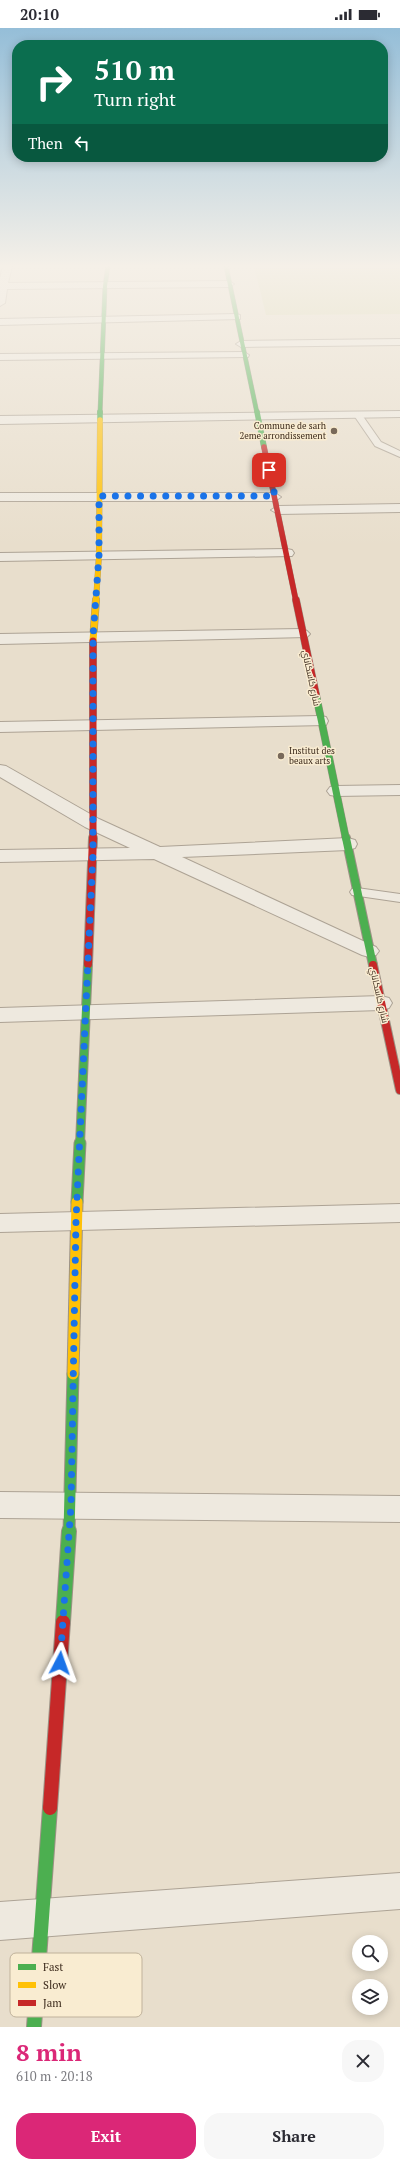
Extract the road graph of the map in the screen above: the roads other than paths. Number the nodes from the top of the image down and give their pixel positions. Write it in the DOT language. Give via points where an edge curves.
graph roads {
  1 [pos="104,359"];
  2 [pos="245,359"];
  3 [pos="357,414"];
  4 [pos="400,414"];
  5 [pos="257,417"];
  6 [pos="100,418"];
  7 [pos="0,420"];
  8 [pos="400,454"];
  9 [pos="99,496"];
  10 [pos="275,496"];
  11 [pos="0,497"];
  12 [pos="400,508"];
  13 [pos="278,510"];
  14 [pos="287,553"];
  15 [pos="99,555"];
  16 [pos="0,557"];
  17 [pos="302,634"];
  18 [pos="93,637"];
  19 [pos="0,639"];
  20 [pos="320,721"];
  21 [pos="0,727"];
  22 [pos="93,727"];
  23 [pos="0,770"];
  24 [pos="400,790"];
  25 [pos="336,791"];
  26 [pos="92,823"];
  27 [pos="348,844"];
  28 [pos="93,853"];
  29 [pos="155,853"];
  30 [pos="0,856"];
  31 [pos="357,892"];
  32 [pos="400,898"];
  33 [pos="369,951"];
  34 [pos="381,1003"];
  35 [pos="86,1013"];
  36 [pos="0,1015"];
  37 [pos="397,1063"];
  38 [pos="400,1090"];
  39 [pos="400,1213"];
  40 [pos="76,1220"];
  41 [pos="0,1223"];
  42 [pos="0,1505"];
  43 [pos="71,1505"];
  44 [pos="400,1509"];
  45 [pos="400,1891"];
  46 [pos="42,1916"];
  47 [pos="0,1921"];
  48 [pos="39,1953"];
  49 [pos="35,2017"];
  50 [pos="34,2027"];
  1 -- 6 [label="street"];
  2 -- 5 [label="street, شارع كاسكاناي"];
  3 -- 4 [label="street"];
  3 -- 5 [label="street"];
  3 -- 8 [label="lane" via="378,444"];
  5 -- 6 [label="street"];
  5 -- 10 [label="street, شارع كاسكاناي"];
  6 -- 7 [label="street"];
  6 -- 9 [label="street"];
  9 -- 10 [label="street"];
  9 -- 11 [label="street"];
  9 -- 15 [label="street"];
  10 -- 13 [label="street, شارع كاسكاناي"];
  12 -- 13 [label="street"];
  13 -- 14 [label="street, شارع كاسكاناي"];
  14 -- 15 [label="street"];
  14 -- 17 [label="street, شارع كاسكاناي"];
  15 -- 16 [label="street"];
  15 -- 18 [label="street"];
  17 -- 18 [label="street"];
  17 -- 20 [label="street, شارع كاسكاناي"];
  18 -- 19 [label="street"];
  18 -- 22 [label="street"];
  20 -- 22 [label="street"];
  20 -- 25 [label="street, شارع كاسكاناي"];
  21 -- 22 [label="street"];
  22 -- 26 [label="street"];
  23 -- 26 [label="street"];
  24 -- 25 [label="street"];
  25 -- 27 [label="street, شارع كاسكاناي"];
  26 -- 28 [label="street"];
  26 -- 29 [label="street"];
  27 -- 29 [label="street"];
  27 -- 31 [label="street, شارع كاسكاناي"];
  28 -- 29 [label="street"];
  28 -- 30 [label="street"];
  28 -- 35 [label="street"];
  29 -- 33 [label="street"];
  31 -- 32 [label="lane"];
  31 -- 33 [label="street, شارع كاسكاناي"];
  33 -- 34 [label="street, شارع كاسكاناي"];
  34 -- 35 [label="street"];
  34 -- 37 [label="street, شارع كاسكاناي"];
  35 -- 36 [label="street"];
  35 -- 40 [label="street"];
  37 -- 38 [label="street, شارع كاسكاناي"];
  39 -- 40 [label="street"];
  40 -- 41 [label="street"];
  40 -- 43 [label="street"];
  42 -- 43 [label="street"];
  43 -- 44 [label="street"];
  43 -- 46 [label="street"];
  45 -- 46 [label="street"];
  46 -- 47 [label="street"];
  46 -- 48 [label="street"];
  49 -- 50 [label="street"];
}
